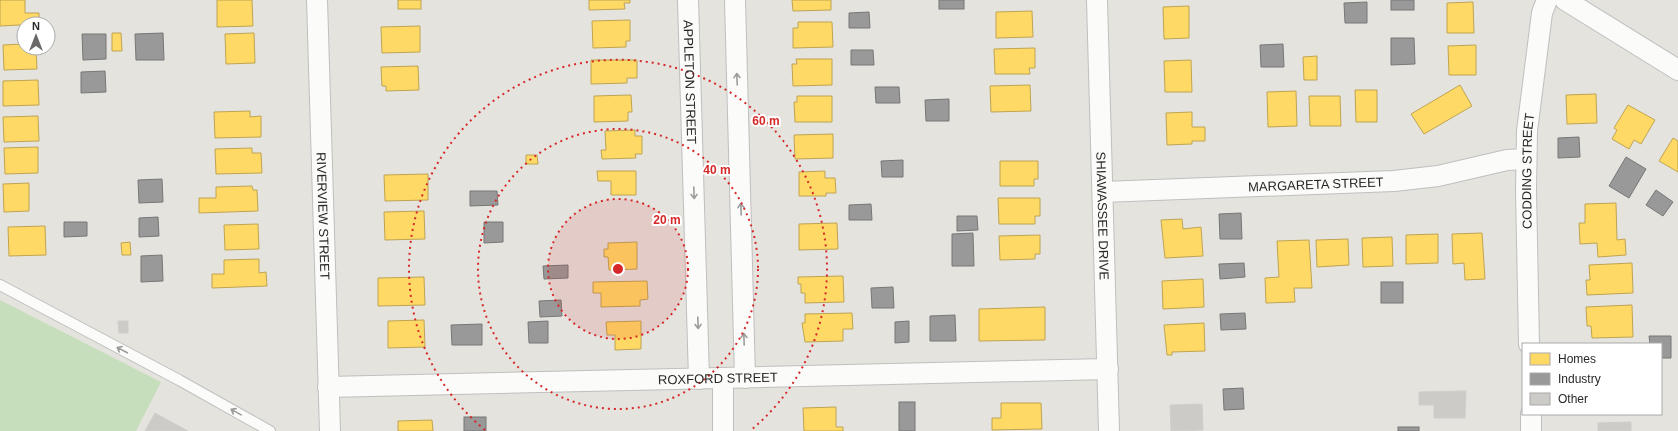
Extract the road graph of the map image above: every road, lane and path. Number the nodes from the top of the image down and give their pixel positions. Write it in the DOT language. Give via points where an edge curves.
graph roads {
  1 [pos="317,0"];
  2 [pos="688,0"];
  3 [pos="735,0"];
  4 [pos="1097,0"];
  5 [pos="1547,0"];
  6 [pos="1564,0"];
  7 [pos="1678,70"];
  8 [pos="1526,159"];
  9 [pos="1103,192"];
  10 [pos="0,285"];
  11 [pos="1529,343"];
  12 [pos="1108,369"];
  13 [pos="745,378"];
  14 [pos="699,379"];
  15 [pos="723,379"];
  16 [pos="328,387"];
  17 [pos="1530,415"];
  18 [pos="270,431"];
  19 [pos="330,431"];
  20 [pos="723,431"];
  21 [pos="1109,431"];
  22 [pos="1531,431"];
  1 -- 16 [label="street, RIVERVIEW STREET"];
  2 -- 14 [label="street, APPLETON STREET, one-way"];
  13 -- 3 [label="street, one-way"];
  4 -- 9 [label="street, SHIAWASSEE DRIVE"];
  5 -- 8 [label="street, CODDING STREET" via="1542,13 1535,62"];
  6 -- 7 [label="street"];
  8 -- 9 [label="street, MARGARETA STREET" via="1507,160 1438,176 1394,181"];
  8 -- 11 [label="street, CODDING STREET"];
  9 -- 12 [label="street, SHIAWASSEE DRIVE"];
  18 -- 10 [label="lane, one-way"];
  12 -- 13 [label="street, ROXFORD STREET"];
  12 -- 21 [label="street, SHIAWASSEE DRIVE"];
  13 -- 15 [label="street, ROXFORD STREET"];
  14 -- 15 [label="street, ROXFORD STREET"];
  14 -- 16 [label="street, ROXFORD STREET"];
  15 -- 20 [label="street"];
  16 -- 19 [label="street, RIVERVIEW STREET"];
  17 -- 22 [label="street"];
}
